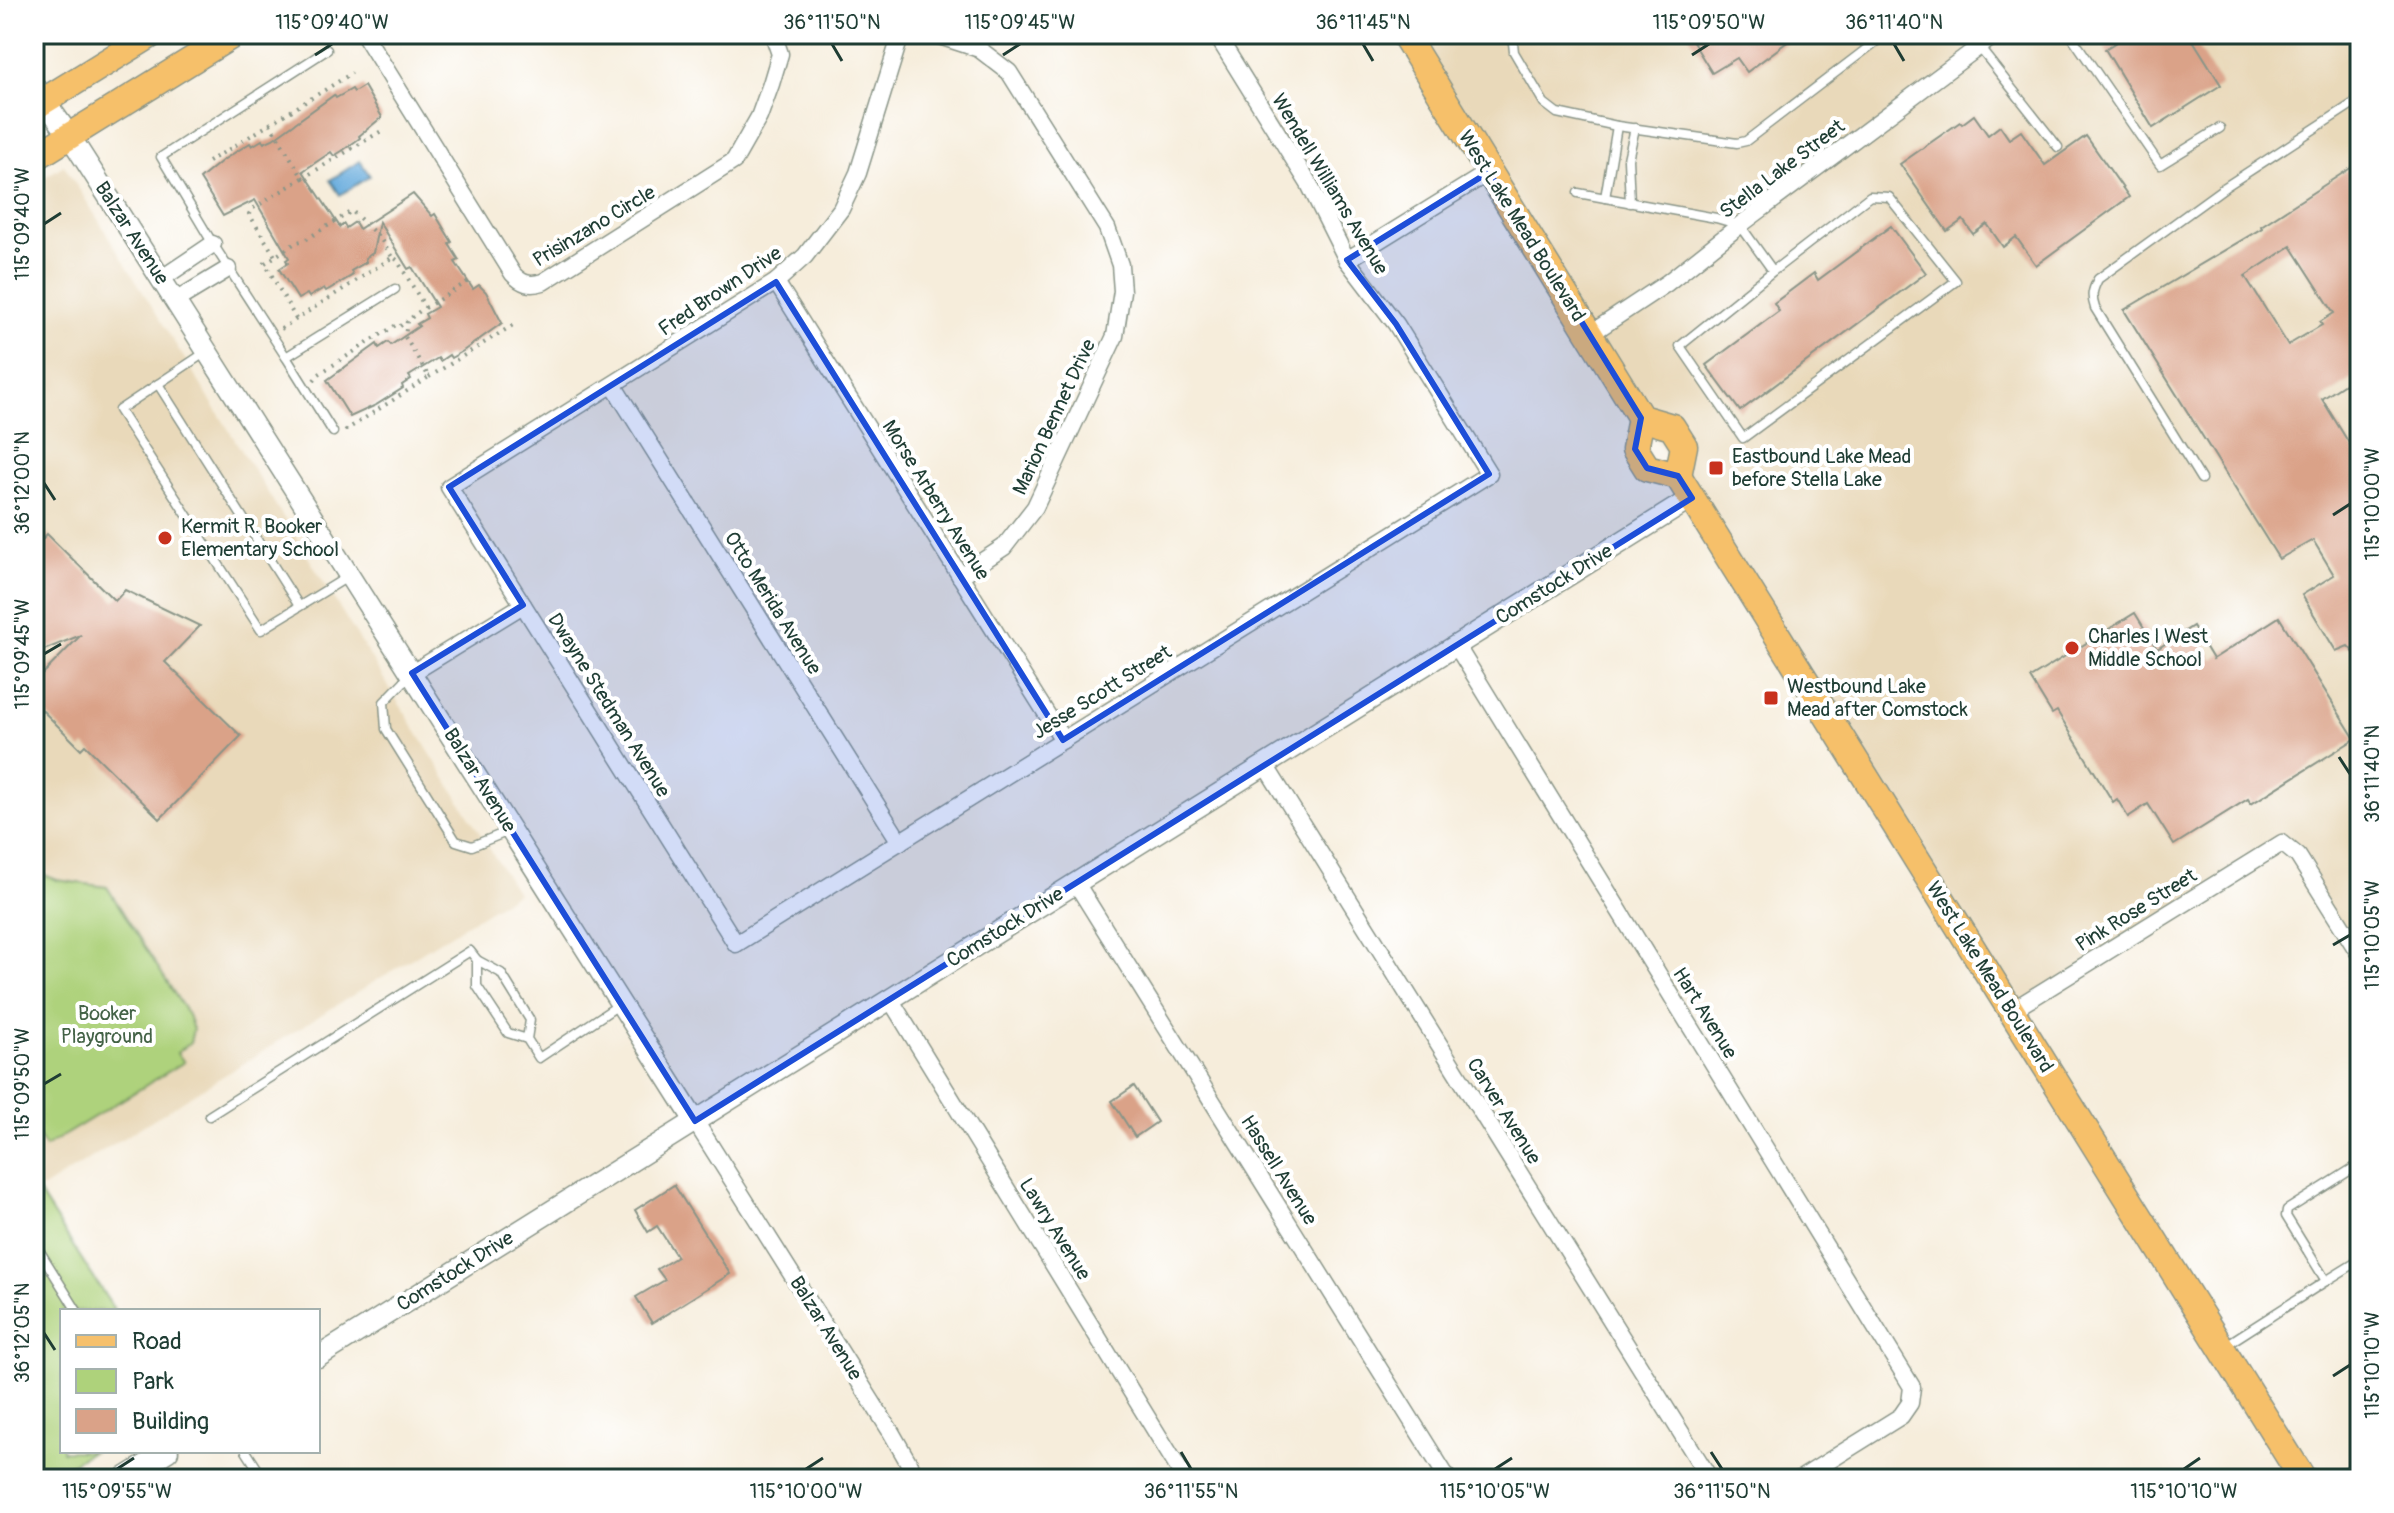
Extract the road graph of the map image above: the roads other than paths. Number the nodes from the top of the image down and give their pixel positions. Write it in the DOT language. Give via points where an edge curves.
graph roads {
  1 [pos="152,34"];
  2 [pos="234,34"];
  3 [pos="364,34"];
  4 [pos="773,34"];
  5 [pos="901,34"];
  6 [pos="933,34"];
  7 [pos="1216,34"];
  8 [pos="1404,34"];
  9 [pos="1512,34"];
  10 [pos="1886,34"];
  11 [pos="1996,34"];
  12 [pos="2070,34"];
  13 [pos="1979,47"];
  14 [pos="327,50"];
  15 [pos="38,98"];
  16 [pos="2360,99"];
  17 [pos="1617,126"];
  18 [pos="1635,128"];
  19 [pos="2220,128"];
  20 [pos="69,135"];
  21 [pos="2058,147"];
  22 [pos="34,158"];
  23 [pos="1489,172"];
  24 [pos="1578,193"];
  25 [pos="1605,198"];
  26 [pos="1630,203"];
  27 [pos="1740,225"];
  28 [pos="213,244"];
  29 [pos="1347,260"];
  30 [pos="228,269"];
  31 [pos="1773,271"];
  32 [pos="161,279"];
  33 [pos="776,282"];
  34 [pos="395,289"];
  35 [pos="175,301"];
  36 [pos="1590,334"];
  37 [pos="207,351"];
  38 [pos="286,357"];
  39 [pos="158,384"];
  40 [pos="613,385"];
  41 [pos="1641,418"];
  42 [pos="333,432"];
  43 [pos="1489,474"];
  44 [pos="2201,479"];
  45 [pos="449,487"];
  46 [pos="1685,487"];
  47 [pos="350,576"];
  48 [pos="960,576"];
  49 [pos="523,605"];
  50 [pos="299,606"];
  51 [pos="1456,645"];
  52 [pos="412,673"];
  53 [pos="1063,740"];
  54 [pos="1265,765"];
  55 [pos="512,830"];
  56 [pos="900,842"];
  57 [pos="1076,883"];
  58 [pos="736,944"];
  59 [pos="2360,955"];
  60 [pos="477,960"];
  61 [pos="890,999"];
  62 [pos="621,1003"];
  63 [pos="2011,1011"];
  64 [pos="527,1039"];
  65 [pos="209,1116"];
  66 [pos="695,1121"];
  67 [pos="2360,1164"];
  68 [pos="34,1242"];
  69 [pos="2360,1260"];
  70 [pos="2326,1281"];
  71 [pos="76,1309"];
  72 [pos="2222,1348"];
  73 [pos="320,1356"];
  74 [pos="163,1453"];
  75 [pos="247,1453"];
  76 [pos="2360,1470"];
  77 [pos="123,1479"];
  78 [pos="264,1479"];
  79 [pos="918,1479"];
  80 [pos="1185,1479"];
  81 [pos="1448,1479"];
  82 [pos="1710,1479"];
  83 [pos="1800,1479"];
  84 [pos="2303,1479"];
  85 [pos="2346,1479"];
  1 -- 15 [label="main road"];
  2 -- 20 [label="main road"];
  3 -- 4 [label="street, Prisinzano Circle" via="513,274 532,284 543,282 734,161 771,84 780,54"];
  5 -- 33 [label="street, Fred Brown Drive" via="858,173 841,209 805,256"];
  6 -- 48 [label="street, Marion Bennet Drive" via="979,49 1009,72 1107,228 1120,265 1122,291 1115,336 1035,507 1004,547"];
  7 -- 29 [label="street, Wendell Williams Avenue" via="1309,184"];
  8 -- 23 [label="main road, West Lake Mead Boulevard"];
  9 -- 17 [label="lane" via="1514,52 1544,103 1557,113"];
  10 -- 18 [label="lane" via="1746,141"];
  11 -- 13 [label="street, Stella Lake Street"];
  12 -- 19 [label="lane" via="2160,165"];
  13 -- 21 [label="lane"];
  13 -- 27 [label="street, Stella Lake Street"];
  14 -- 28 [label="lane" via="161,157"];
  15 -- 20 [label="street, Balzar Avenue"];
  16 -- 44 [label="lane" via="2225,187 2098,279 2093,288 2095,308"];
  17 -- 18 [label="lane"];
  17 -- 25 [label="lane"];
  18 -- 26 [label="lane" via="1628,159"];
  20 -- 22 [label="main road"];
  20 -- 32 [label="street, Balzar Avenue"];
  23 -- 29 [label="street"];
  23 -- 36 [label="main road, West Lake Mead Boulevard"];
  24 -- 25 [label="lane"];
  25 -- 26 [label="lane"];
  26 -- 27 [label="lane"];
  27 -- 31 [label="lane"];
  27 -- 36 [label="street, Stella Lake Street" via="1667,283"];
  28 -- 30 [label="lane"];
  28 -- 32 [label="street"];
  29 -- 43 [label="street, Wendell Williams Avenue" via="1396,324"];
  30 -- 35 [label="street"];
  30 -- 38 [label="lane"];
  31 -- 31 [label="lane" via="1680,346 1743,438 1956,281 1889,197 1870,196"];
  32 -- 35 [label="street, Balzar Avenue"];
  33 -- 40 [label="street, Fred Brown Drive"];
  33 -- 48 [label="street, Morse Arberry Avenue"];
  34 -- 38 [label="lane"];
  35 -- 37 [label="street, Balzar Avenue"];
  36 -- 41 [label="main road, West Lake Mead Boulevard"];
  37 -- 39 [label="lane"];
  37 -- 47 [label="street, Balzar Avenue"];
  38 -- 42 [label="lane"];
  39 -- 50 [label="lane"];
  39 -- 50 [label="lane" via="119,410 261,630"];
  40 -- 45 [label="street, Fred Brown Drive"];
  40 -- 56 [label="street, Otto Merida Avenue"];
  41 -- 46 [label="main road" via="1672,427 1684,446"];
  41 -- 46 [label="main road" via="1635,449 1641,459 1647,468"];
  43 -- 53 [label="street, Jesse Scott Street"];
  45 -- 49 [label="street, Dwayne Stedman Avenue"];
  46 -- 51 [label="street, Comstock Drive"];
  46 -- 63 [label="main road, West Lake Mead Boulevard"];
  47 -- 50 [label="lane"];
  47 -- 52 [label="street, Balzar Avenue"];
  48 -- 53 [label="street, Morse Arberry Avenue"];
  49 -- 52 [label="street"];
  49 -- 58 [label="street, Dwayne Stedman Avenue"];
  51 -- 54 [label="street, Comstock Drive"];
  51 -- 83 [label="street, Hart Avenue" via="1912,1387 1901,1416"];
  52 -- 55 [label="street, Balzar Avenue"];
  52 -- 55 [label="lane" via="384,702 386,729 456,841 472,846"];
  53 -- 56 [label="street, Jesse Scott Street"];
  54 -- 57 [label="street, Comstock Drive"];
  54 -- 82 [label="street, Carver Avenue"];
  55 -- 62 [label="street, Balzar Avenue"];
  56 -- 58 [label="street, Jesse Scott Street"];
  57 -- 61 [label="street, Comstock Drive"];
  57 -- 81 [label="street, Hassell Avenue"];
  59 -- 63 [label="street, Pink Rose Street" via="2298,856 2282,843"];
  60 -- 64 [label="lane" via="501,973 530,1020"];
  60 -- 64 [label="lane" via="477,986 508,1033"];
  60 -- 65 [label="lane" via="470,951"];
  61 -- 66 [label="street, Comstock Drive"];
  61 -- 80 [label="street, Lawry Avenue"];
  62 -- 64 [label="lane" via="539,1058"];
  62 -- 66 [label="street, Balzar Avenue"];
  63 -- 72 [label="main road, West Lake Mead Boulevard"];
  66 -- 73 [label="street, Comstock Drive"];
  66 -- 79 [label="street, Balzar Avenue"];
  67 -- 70 [label="lane" via="2287,1210 2290,1226"];
  68 -- 71 [label="lane"];
  69 -- 70 [label="lane"];
  70 -- 72 [label="lane"];
  72 -- 84 [label="main road, West Lake Mead Boulevard"];
  74 -- 77 [label="street"];
  75 -- 78 [label="lane"];
  76 -- 85 [label="street"];
}
